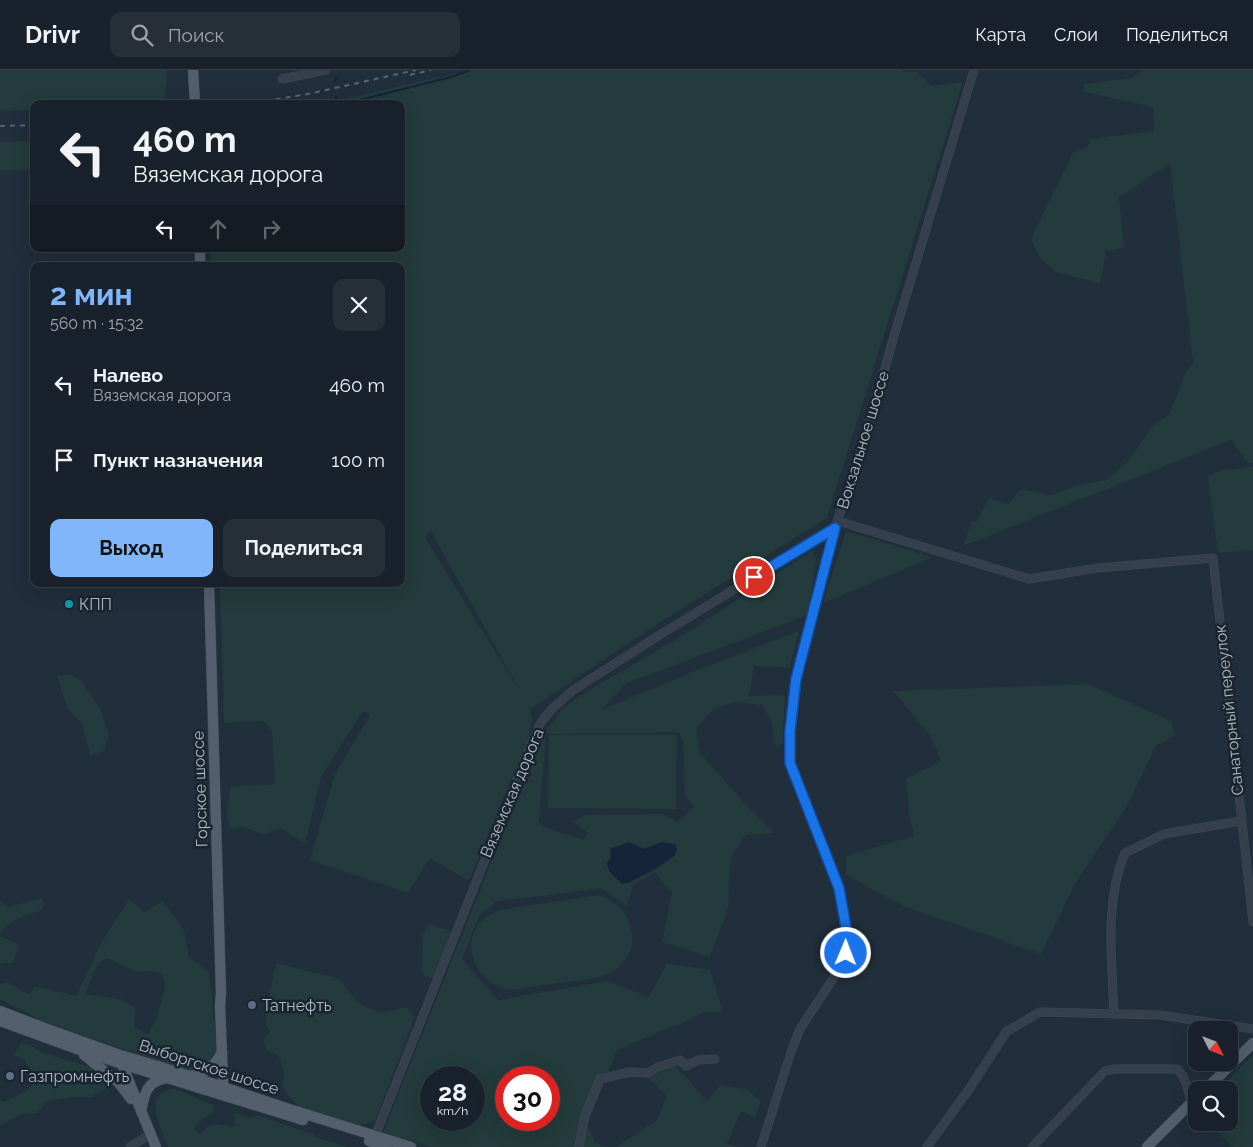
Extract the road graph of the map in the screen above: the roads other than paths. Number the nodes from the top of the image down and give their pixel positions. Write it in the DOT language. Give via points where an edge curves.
graph roads {
  1 [pos="286,70"];
  2 [pos="326,70"];
  3 [pos="974,70"];
  4 [pos="194,75"];
  5 [pos="195,100"];
  6 [pos="836,524"];
  7 [pos="208,587"];
  8 [pos="1241,820"];
  9 [pos="1253,922"];
  10 [pos="222,993"];
  11 [pos="0,1011"];
  12 [pos="1114,1014"];
  13 [pos="0,1021"];
  14 [pos="1253,1028"];
  15 [pos="1253,1043"];
  16 [pos="77,1050"];
  17 [pos="222,1052"];
  18 [pos="715,1059"];
  19 [pos="119,1060"];
  20 [pos="190,1076"];
  21 [pos="167,1078"];
  22 [pos="1214,1081"];
  23 [pos="1188,1087"];
  24 [pos="226,1090"];
  25 [pos="132,1099"];
  26 [pos="1188,1106"];
  27 [pos="142,1111"];
  28 [pos="147,1136"];
  29 [pos="375,1136"];
  30 [pos="130,1147"];
  31 [pos="151,1147"];
  32 [pos="156,1147"];
  33 [pos="387,1147"];
  34 [pos="411,1147"];
  35 [pos="579,1147"];
  36 [pos="761,1147"];
  37 [pos="927,1147"];
  38 [pos="1032,1147"];
  39 [pos="1147,1147"];
  1 -- 2 [label="street" via="282,79"];
  3 -- 6 [label="street, Вокзальное шоссе" via="867,431"];
  4 -- 5 [label="main road"];
  6 -- 8 [label="street, Санаторный переулок" via="1029,579 1098,568 1213,558"];
  6 -- 29 [label="street, Вяземская дорога" via="572,691 544,717"];
  6 -- 36 [label="street, Вокзальное шоссе" via="796,679 790,763 839,888 847,933 846,953 840,968 800,1029"];
  7 -- 10 [label="main road, Горское шоссе"];
  8 -- 9 [label="street, Санаторный переулок"];
  8 -- 12 [label="street" via="1164,834 1125,853 1113,901"];
  10 -- 17 [label="main road, Горское шоссе"];
  10 -- 24 [label="main road, Горское шоссе" via="225,1005"];
  11 -- 19 [label="main road, Выборгское шоссе"];
  12 -- 14 [label="street" via="1160,1015"];
  12 -- 37 [label="street" via="1040,1012 1006,1032"];
  13 -- 16 [label="main road, Выборгское шоссе"];
  15 -- 22 [label="main road"];
  16 -- 19 [label="main road, Выборгское шоссе"];
  16 -- 25 [label="main road" via="118,1082"];
  17 -- 20 [label="main road" via="217,1062 207,1070"];
  17 -- 24 [label="main road, Горское шоссе"];
  18 -- 35 [label="street" via="698,1060 686,1066 680,1060 648,1073 630,1072 600,1079 585,1115"];
  19 -- 20 [label="main road, Выборгское шоссе"];
  19 -- 21 [label="main road, Выборгское шоссе"];
  19 -- 25 [label="main road"];
  19 -- 27 [label="main road"];
  20 -- 24 [label="main road, Выборгское шоссе"];
  21 -- 24 [label="main road, Выборгское шоссе"];
  21 -- 27 [label="main road" via="148,1088"];
  23 -- 38 [label="street" via="1177,1069 1105,1071"];
  24 -- 29 [label="main road, Выборгское шоссе"];
  24 -- 33 [label="main road, Выборгское шоссе"];
  25 -- 28 [label="main road"];
  26 -- 39 [label="main road"];
  27 -- 32 [label="main road"];
  28 -- 30 [label="street"];
  28 -- 31 [label="main road"];
  29 -- 34 [label="main road, Выборгское шоссе"];
}
